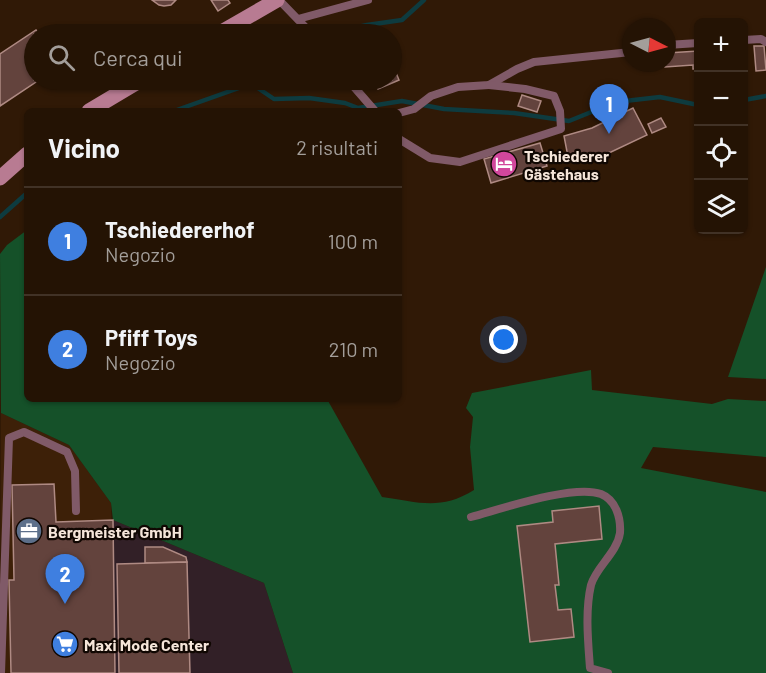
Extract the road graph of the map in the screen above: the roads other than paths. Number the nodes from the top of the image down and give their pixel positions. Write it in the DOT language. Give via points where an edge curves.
graph roads {
  1 [pos="278,0"];
  2 [pos="368,0"];
  3 [pos="298,19"];
  4 [pos="236,24"];
  5 [pos="303,24"];
  6 [pos="748,40"];
  7 [pos="766,42"];
  8 [pos="694,43"];
  9 [pos="676,44"];
  10 [pos="622,53"];
  11 [pos="489,85"];
  12 [pos="125,90"];
  13 [pos="357,90"];
  14 [pos="95,108"];
  15 [pos="372,108"];
  16 [pos="402,112"];
  17 [pos="402,141"];
  18 [pos="24,157"];
  19 [pos="0,178"];
  20 [pos="76,511"];
  21 [pos="471,517"];
  22 [pos="1,673"];
  23 [pos="608,673"];
  1 -- 3 [label="lane"];
  1 -- 4 [label="main road"];
  2 -- 3 [label="lane"];
  3 -- 5 [label="lane"];
  6 -- 7 [label="lane"];
  8 -- 9 [label="lane"];
  10 -- 11 [label="lane" via="534,62"];
  11 -- 16 [label="lane" via="458,87"];
  11 -- 17 [label="lane" via="554,96 561,129 460,162 429,158"];
  12 -- 14 [label="main road"];
  13 -- 15 [label="lane"];
  18 -- 19 [label="main road"];
  20 -- 22 [label="lane" via="75,471 67,452 24,432 9,438"];
  21 -- 23 [label="lane" via="559,493 600,494 613,502 620,534 591,583 588,618 590,668"];
}
